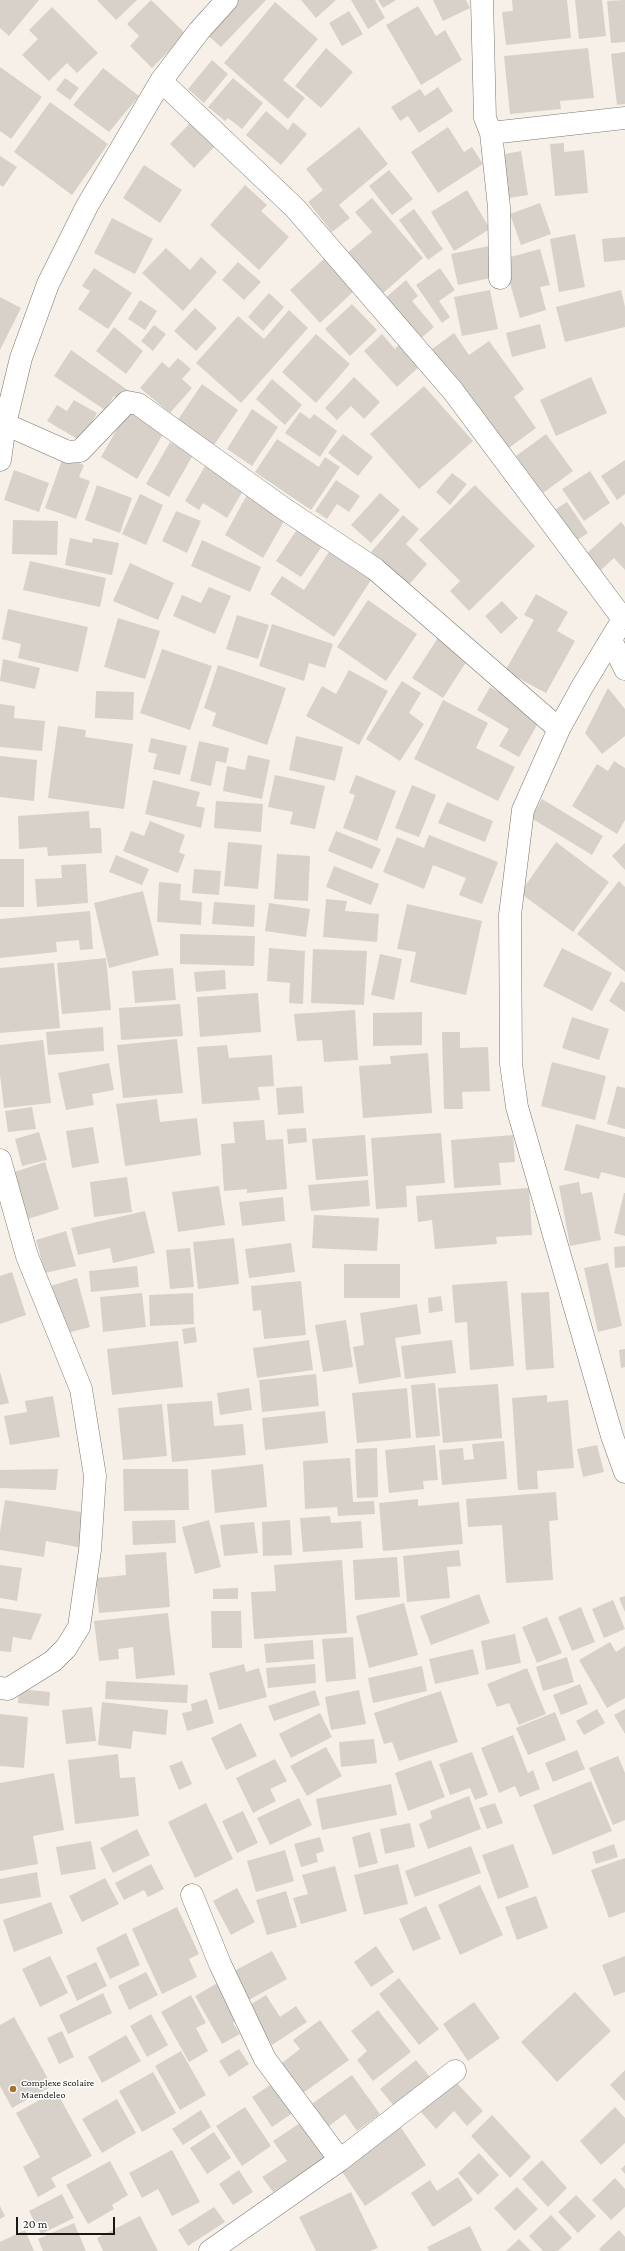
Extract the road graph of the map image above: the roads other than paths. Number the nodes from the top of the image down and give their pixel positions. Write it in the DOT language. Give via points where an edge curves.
graph roads {
  1 [pos="227,0"];
  2 [pos="482,0"];
  3 [pos="162,81"];
  4 [pos="625,118"];
  5 [pos="491,133"];
  6 [pos="500,278"];
  7 [pos="5,424"];
  8 [pos="0,460"];
  9 [pos="624,617"];
  10 [pos="611,640"];
  11 [pos="625,669"];
  12 [pos="560,729"];
  13 [pos="0,1160"];
  14 [pos="625,1472"];
  15 [pos="0,1688"];
  16 [pos="192,1895"];
  17 [pos="455,2072"];
  18 [pos="340,2160"];
  19 [pos="210,2251"];
  1 -- 3 [label="street" via="199,31"];
  2 -- 5 [label="street" via="485,118"];
  3 -- 7 [label="street" via="87,206 48,284 22,358"];
  3 -- 9 [label="street" via="295,208 453,391"];
  4 -- 5 [label="street"];
  5 -- 6 [label="street" via="498,207"];
  7 -- 8 [label="street"];
  7 -- 12 [label="street" via="68,452 80,451 127,402 138,404 225,468 375,569"];
  9 -- 10 [label="street"];
  10 -- 11 [label="street"];
  10 -- 12 [label="street"];
  12 -- 14 [label="street" via="523,810 510,915 511,1064 517,1107 612,1436"];
  13 -- 15 [label="street" via="27,1256 81,1389 95,1476 90,1550 78,1627 66,1648 53,1661 8,1689"];
  16 -- 18 [label="street" via="220,1964 265,2059"];
  17 -- 18 [label="street"];
  18 -- 19 [label="street"];
}
